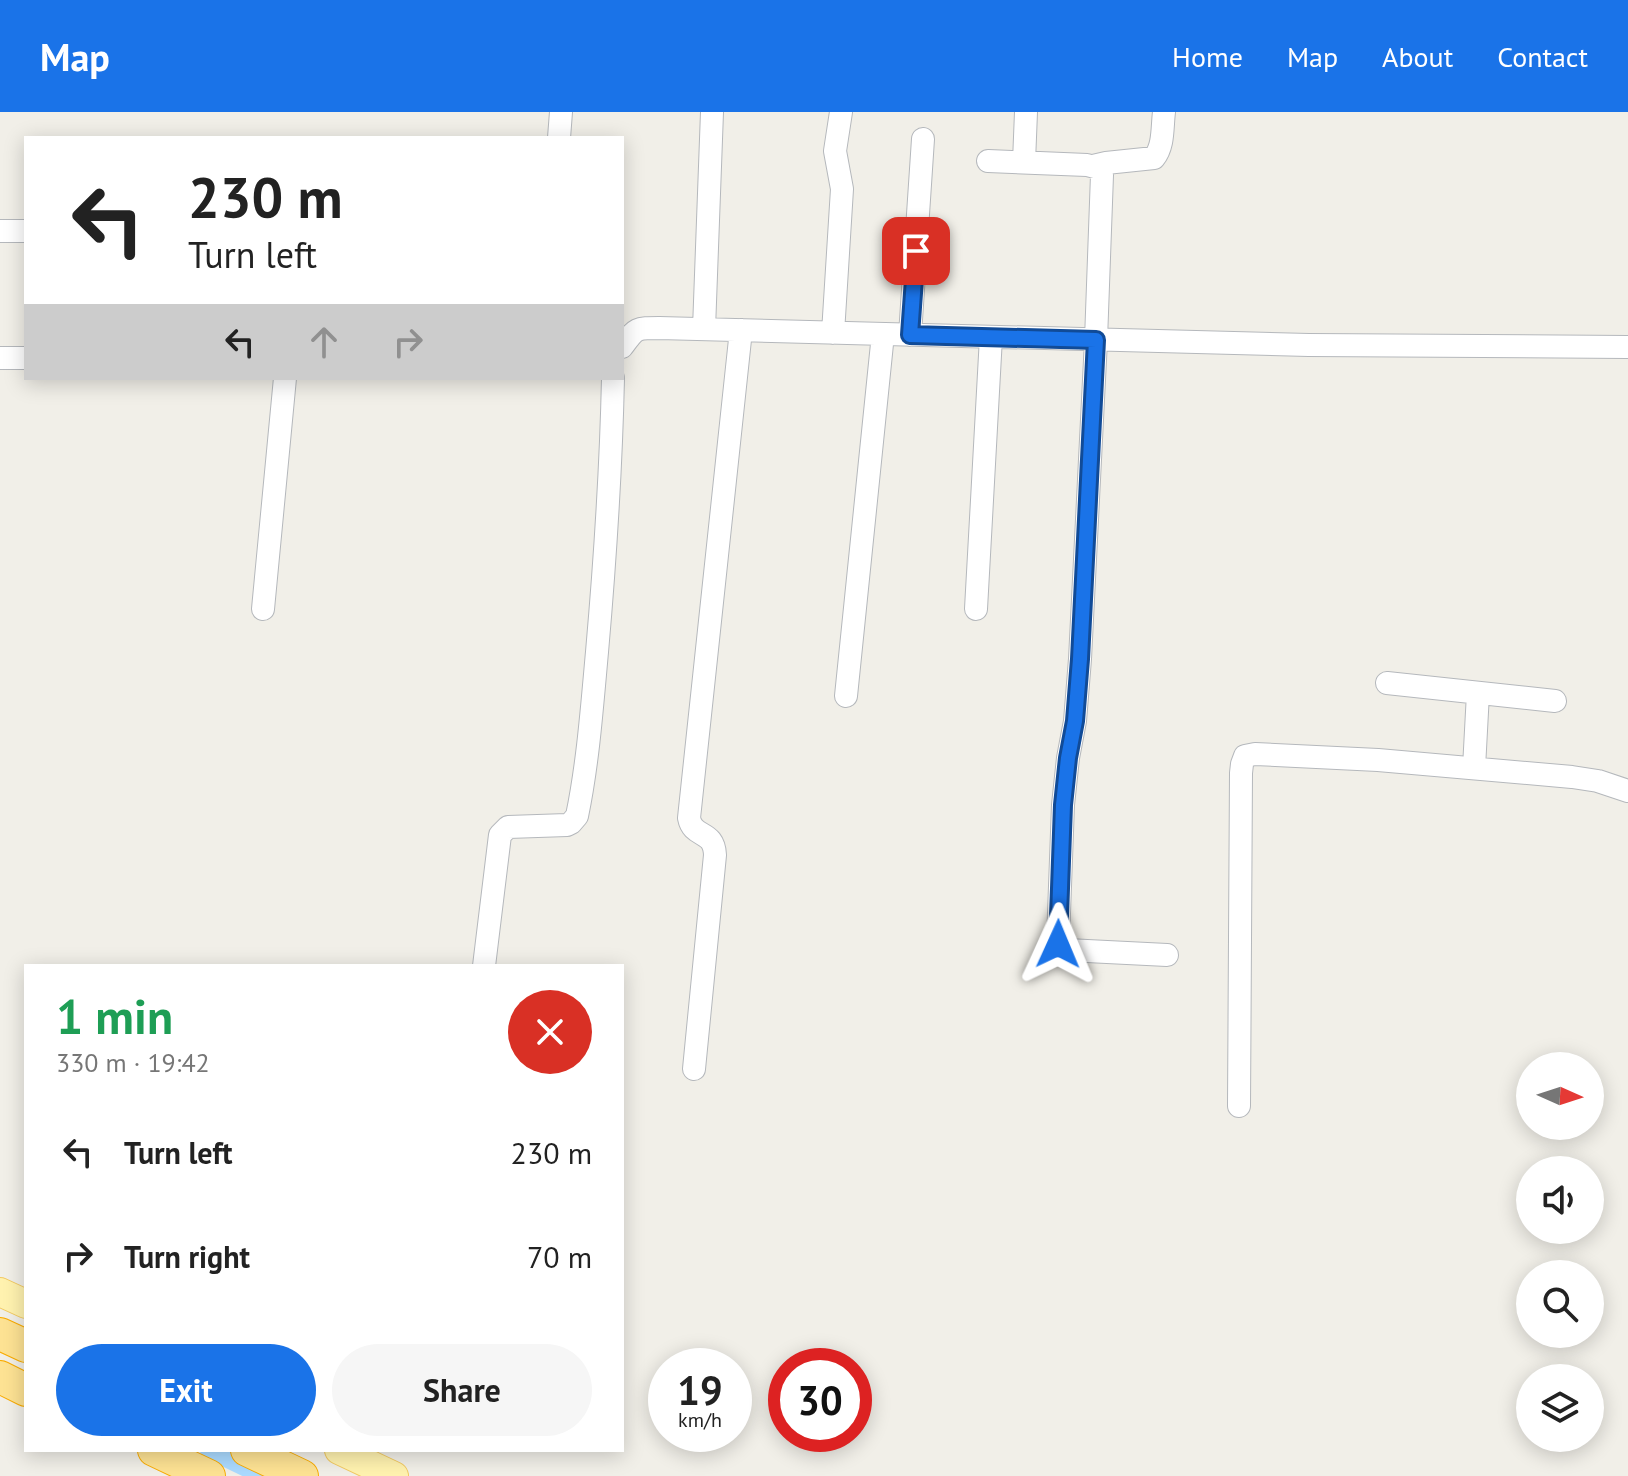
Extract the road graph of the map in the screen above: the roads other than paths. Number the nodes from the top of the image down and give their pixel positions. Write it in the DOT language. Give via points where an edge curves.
graph roads {
  1 [pos="561,112"];
  2 [pos="712,112"];
  3 [pos="841,112"];
  4 [pos="1026,112"];
  5 [pos="1164,112"];
  6 [pos="559,136"];
  7 [pos="923,139"];
  8 [pos="988,161"];
  9 [pos="1024,162"];
  10 [pos="1093,166"];
  11 [pos="0,231"];
  12 [pos="24,231"];
  13 [pos="704,329"];
  14 [pos="741,330"];
  15 [pos="833,333"];
  16 [pos="883,334"];
  17 [pos="910,335"];
  18 [pos="626,336"];
  19 [pos="991,337"];
  20 [pos="1096,340"];
  21 [pos="1628,347"];
  22 [pos="0,358"];
  23 [pos="24,358"];
  24 [pos="285,380"];
  25 [pos="613,380"];
  26 [pos="263,609"];
  27 [pos="976,609"];
  28 [pos="1387,683"];
  29 [pos="1478,693"];
  30 [pos="846,696"];
  31 [pos="1555,701"];
  32 [pos="1474,768"];
  33 [pos="1628,791"];
  34 [pos="1167,955"];
  35 [pos="484,964"];
  36 [pos="694,1069"];
  37 [pos="1239,1106"];
  38 [pos="0,1292"];
  39 [pos="24,1303"];
  40 [pos="0,1334"];
  41 [pos="24,1345"];
  42 [pos="0,1377"];
  43 [pos="24,1389"];
  44 [pos="158,1452"];
  45 [pos="251,1452"];
  46 [pos="343,1452"];
  47 [pos="209,1476"];
  48 [pos="302,1476"];
  49 [pos="394,1476"];
  1 -- 6 [label="street"];
  2 -- 13 [label="street"];
  3 -- 15 [label="street" via="835,151 842,189"];
  4 -- 9 [label="street"];
  5 -- 10 [label="street" via="1161,145 1154,158"];
  7 -- 17 [label="street"];
  8 -- 9 [label="street"];
  9 -- 10 [label="street"];
  10 -- 20 [label="street" via="1102,181"];
  11 -- 12 [label="street"];
  13 -- 14 [label="street"];
  13 -- 18 [label="street" via="650,328"];
  14 -- 15 [label="street"];
  14 -- 36 [label="street" via="689,818 694,829 711,839 715,855"];
  15 -- 16 [label="street"];
  16 -- 17 [label="street"];
  16 -- 30 [label="street"];
  17 -- 19 [label="street"];
  19 -- 20 [label="street"];
  19 -- 27 [label="street"];
  20 -- 21 [label="street"];
  20 -- 34 [label="street" via="1080,659 1063,805 1058,944 1067,950"];
  22 -- 23 [label="street"];
  24 -- 26 [label="street"];
  25 -- 35 [label="street" via="607,541 577,816 567,825 508,827 500,835"];
  28 -- 29 [label="street"];
  29 -- 31 [label="street"];
  29 -- 32 [label="street"];
  32 -- 33 [label="street" via="1589,779"];
  32 -- 37 [label="street" via="1245,756"];
  38 -- 39 [label="main road"];
  40 -- 41 [label="highway"];
  42 -- 43 [label="highway"];
  44 -- 47 [label="highway"];
  45 -- 48 [label="highway"];
  46 -- 49 [label="main road"];
}
